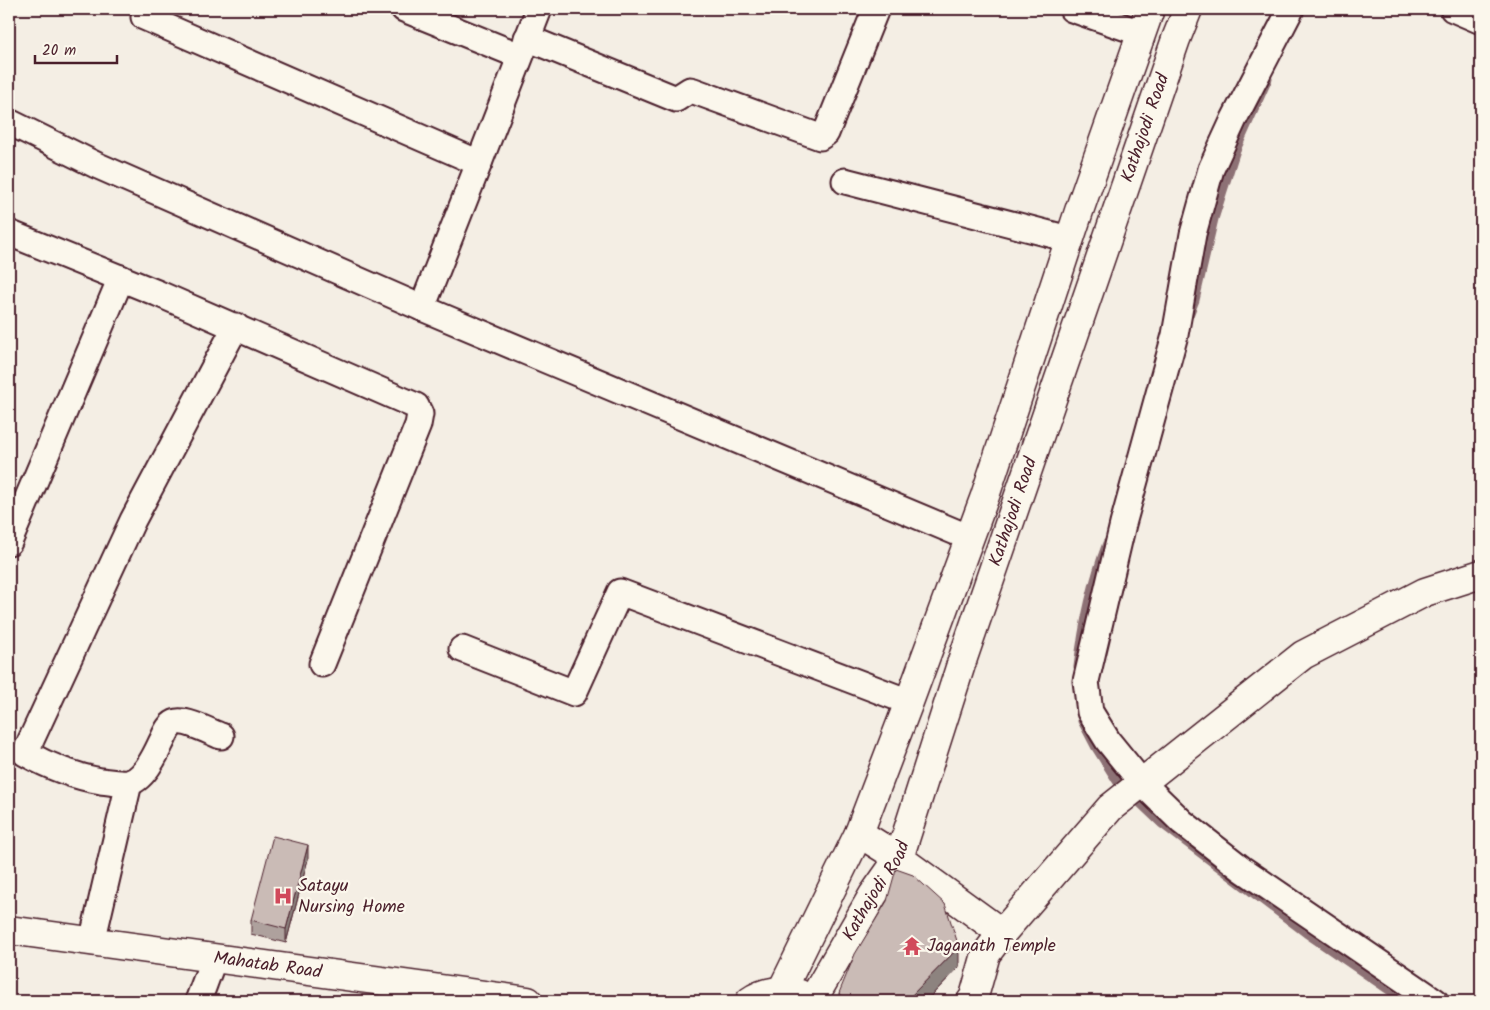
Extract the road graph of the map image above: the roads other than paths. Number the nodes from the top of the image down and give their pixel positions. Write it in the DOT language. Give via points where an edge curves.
graph roads {
  1 [pos="148,9"];
  2 [pos="404,9"];
  3 [pos="539,9"];
  4 [pos="876,9"];
  5 [pos="1072,9"];
  6 [pos="1188,9"];
  7 [pos="1292,9"];
  8 [pos="1453,9"];
  9 [pos="1146,21"];
  10 [pos="1481,21"];
  11 [pos="524,47"];
  12 [pos="9,122"];
  13 [pos="479,163"];
  14 [pos="845,181"];
  15 [pos="9,233"];
  16 [pos="1069,239"];
  17 [pos="121,278"];
  18 [pos="422,308"];
  19 [pos="236,326"];
  20 [pos="970,538"];
  21 [pos="9,542"];
  22 [pos="1481,574"];
  23 [pos="462,649"];
  24 [pos="322,664"];
  25 [pos="909,702"];
  26 [pos="221,736"];
  27 [pos="17,748"];
  28 [pos="129,783"];
  29 [pos="1142,783"];
  30 [pos="859,834"];
  31 [pos="899,858"];
  32 [pos="9,930"];
  33 [pos="1002,933"];
  34 [pos="92,942"];
  35 [pos="214,958"];
  36 [pos="782,990"];
  37 [pos="198,1001"];
  38 [pos="528,1001"];
  39 [pos="750,1001"];
  40 [pos="812,1001"];
  41 [pos="973,1001"];
  42 [pos="1435,1001"];
  1 -- 13 [label="street" via="144,17"];
  2 -- 11 [label="street"];
  3 -- 11 [label="street"];
  4 -- 11 [label="street" via="826,133 820,137 692,90 676,99"];
  5 -- 9 [label="street"];
  6 -- 31 [label="main road, Kathajodi Road" via="963,658"];
  7 -- 29 [label="street" via="1211,170 1193,234 1175,335 1123,524 1086,681 1090,712 1108,741"];
  8 -- 10 [label="street"];
  9 -- 16 [label="main road, Kathajodi Road"];
  11 -- 13 [label="street"];
  12 -- 18 [label="street" via="96,165"];
  13 -- 18 [label="street"];
  14 -- 16 [label="street"];
  15 -- 17 [label="street"];
  16 -- 20 [label="main road, Kathajodi Road"];
  17 -- 19 [label="street"];
  17 -- 21 [label="street"];
  18 -- 20 [label="street"];
  19 -- 24 [label="street" via="406,401 416,406 420,414"];
  19 -- 27 [label="street"];
  20 -- 25 [label="main road, Kathajodi Road"];
  22 -- 29 [label="main road" via="1425,592 1303,655"];
  23 -- 25 [label="street" via="574,693 620,592"];
  25 -- 30 [label="main road, Kathajodi Road"];
  26 -- 28 [label="street" via="176,722 169,728 145,772"];
  27 -- 28 [label="street" via="78,777"];
  28 -- 34 [label="street"];
  29 -- 33 [label="main road" via="1110,808"];
  29 -- 42 [label="street" via="1182,822 1242,869"];
  30 -- 31 [label="main road"];
  30 -- 36 [label="main road, Kathajodi Road"];
  31 -- 33 [label="main road"];
  31 -- 40 [label="main road, Kathajodi Road" via="873,895"];
  32 -- 34 [label="main road, Mahatab Road"];
  33 -- 41 [label="main road" via="986,954"];
  34 -- 35 [label="main road, Mahatab Road"];
  35 -- 37 [label="street"];
  35 -- 38 [label="main road, Mahatab Road"];
  36 -- 39 [label="main road"];
  36 -- 40 [label="main road" via="798,993"];
}
